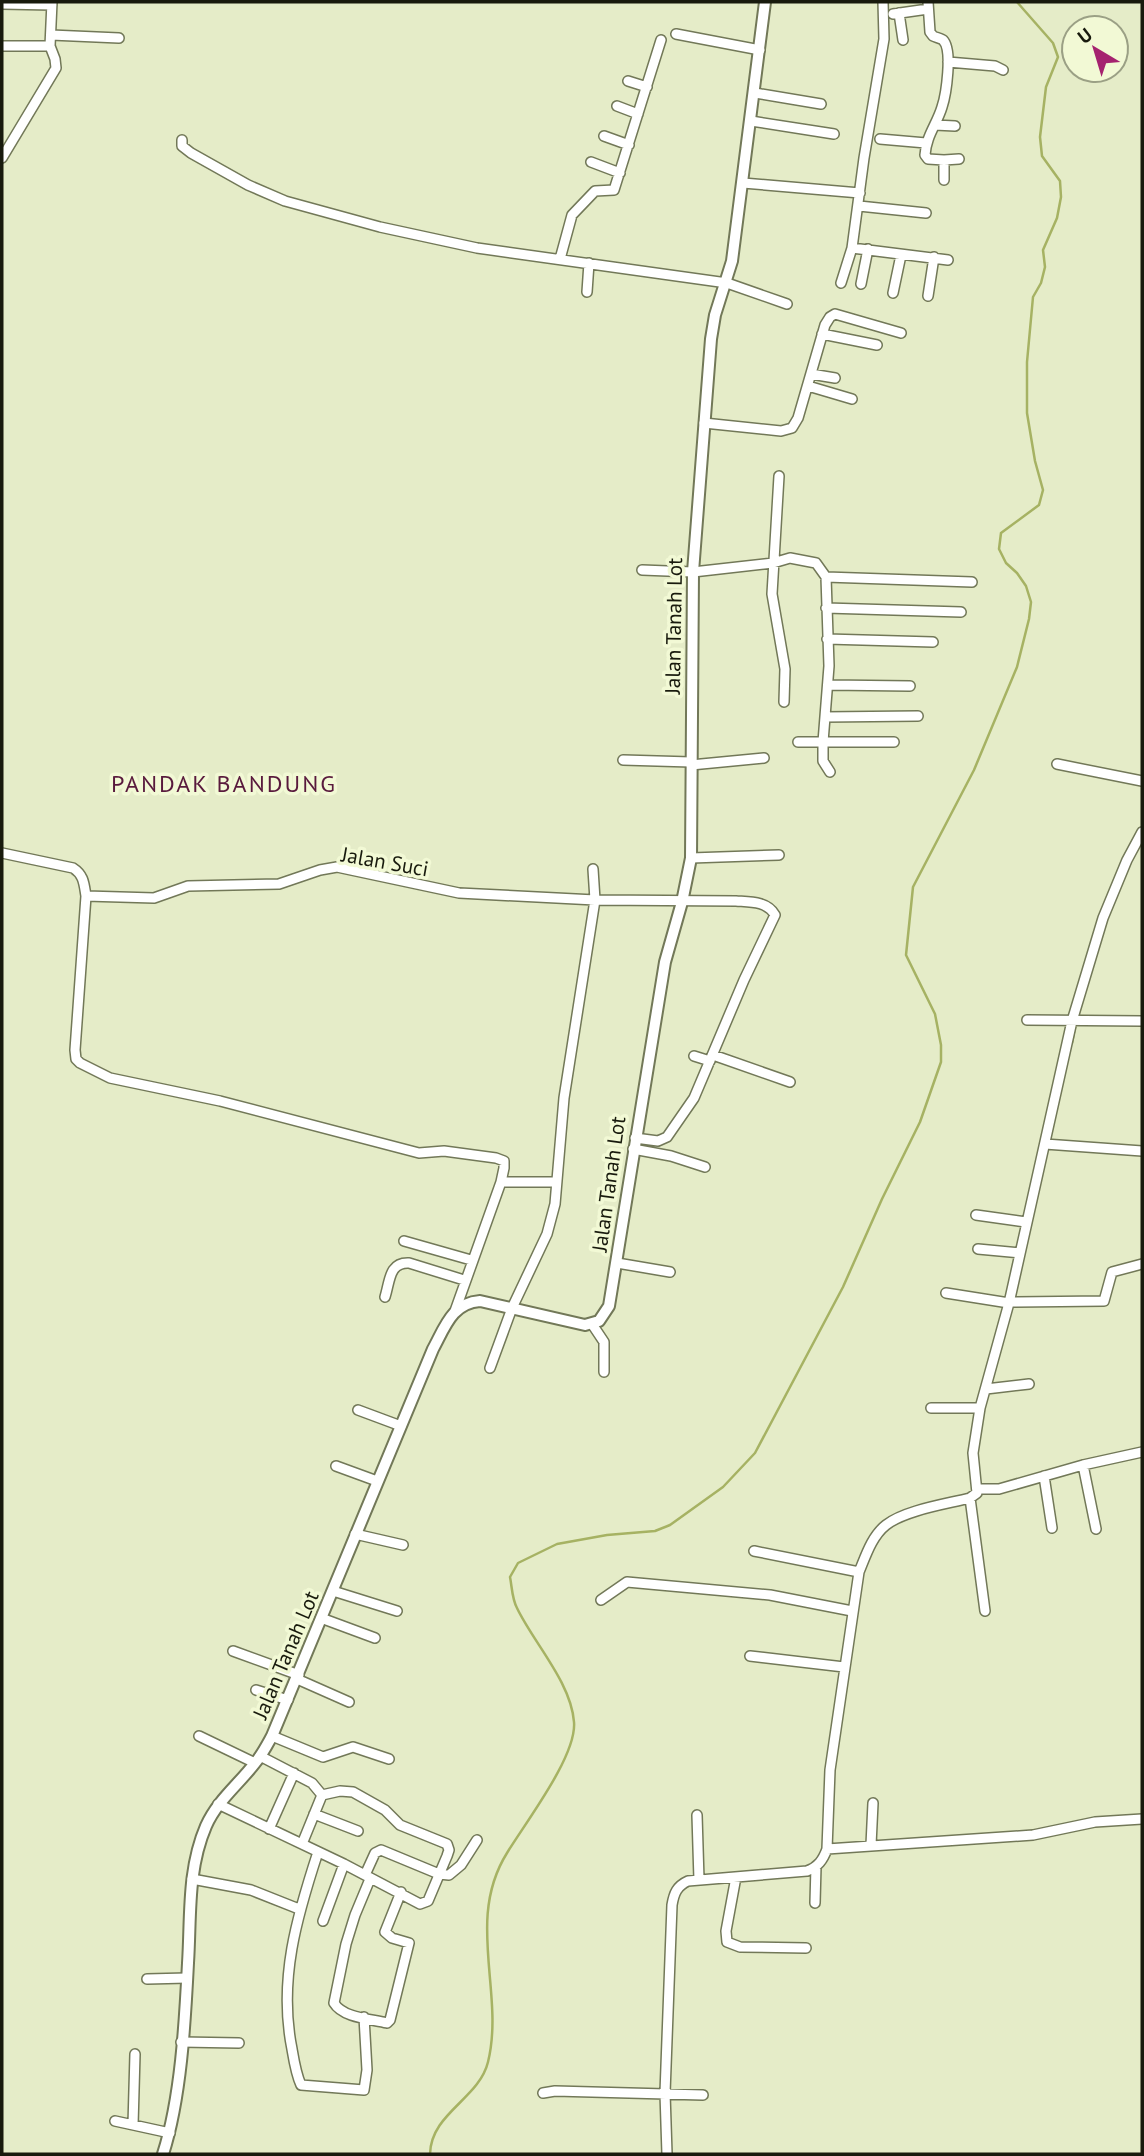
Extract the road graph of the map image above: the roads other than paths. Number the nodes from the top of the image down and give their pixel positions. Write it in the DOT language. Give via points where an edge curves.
graph roads {
  1 [pos="765,2"];
  2 [pos="883,2"];
  3 [pos="52,3"];
  4 [pos="2,4"];
  5 [pos="928,5"];
  6 [pos="676,34"];
  7 [pos="51,35"];
  8 [pos="119,38"];
  9 [pos="661,40"];
  10 [pos="903,40"];
  11 [pos="2,46"];
  12 [pos="50,46"];
  13 [pos="760,50"];
  14 [pos="948,62"];
  15 [pos="1003,70"];
  16 [pos="628,81"];
  17 [pos="647,87"];
  18 [pos="755,93"];
  19 [pos="821,104"];
  20 [pos="617,106"];
  21 [pos="638,114"];
  22 [pos="751,121"];
  23 [pos="934,125"];
  24 [pos="954,126"];
  25 [pos="834,134"];
  26 [pos="604,136"];
  27 [pos="880,139"];
  28 [pos="182,140"];
  29 [pos="926,143"];
  30 [pos="629,145"];
  31 [pos="2,158"];
  32 [pos="959,159"];
  33 [pos="944,160"];
  34 [pos="591,162"];
  35 [pos="620,173"];
  36 [pos="944,180"];
  37 [pos="743,183"];
  38 [pos="860,193"];
  39 [pos="859,206"];
  40 [pos="926,213"];
  41 [pos="852,248"];
  42 [pos="868,249"];
  43 [pos="901,255"];
  44 [pos="934,257"];
  45 [pos="560,259"];
  46 [pos="948,260"];
  47 [pos="589,263"];
  48 [pos="727,283"];
  49 [pos="841,283"];
  50 [pos="861,284"];
  51 [pos="587,292"];
  52 [pos="893,293"];
  53 [pos="928,296"];
  54 [pos="787,304"];
  55 [pos="901,332"];
  56 [pos="822,334"];
  57 [pos="877,345"];
  58 [pos="811,373"];
  59 [pos="835,378"];
  60 [pos="808,386"];
  61 [pos="852,399"];
  62 [pos="704,423"];
  63 [pos="779,476"];
  64 [pos="773,563"];
  65 [pos="642,570"];
  66 [pos="693,572"];
  67 [pos="826,577"];
  68 [pos="972,582"];
  69 [pos="826,608"];
  70 [pos="961,612"];
  71 [pos="827,639"];
  72 [pos="933,642"];
  73 [pos="828,685"];
  74 [pos="910,686"];
  75 [pos="784,702"];
  76 [pos="918,716"];
  77 [pos="825,717"];
  78 [pos="798,742"];
  79 [pos="894,742"];
  80 [pos="823,743"];
  81 [pos="764,758"];
  82 [pos="623,760"];
  83 [pos="691,763"];
  84 [pos="1057,764"];
  85 [pos="830,772"];
  86 [pos="1142,781"];
  87 [pos="1142,832"];
  88 [pos="2,853"];
  89 [pos="779,855"];
  90 [pos="691,858"];
  91 [pos="593,869"];
  92 [pos="86,896"];
  93 [pos="595,900"];
  94 [pos="682,902"];
  95 [pos="1027,1020"];
  96 [pos="1077,1021"];
  97 [pos="1142,1021"];
  98 [pos="694,1056"];
  99 [pos="712,1058"];
  100 [pos="790,1082"];
  101 [pos="634,1144"];
  102 [pos="1046,1144"];
  103 [pos="1142,1151"];
  104 [pos="705,1167"];
  105 [pos="501,1182"];
  106 [pos="556,1182"];
  107 [pos="976,1214"];
  108 [pos="1026,1222"];
  109 [pos="404,1241"];
  110 [pos="978,1249"];
  111 [pos="1020,1253"];
  112 [pos="471,1260"];
  113 [pos="617,1263"];
  114 [pos="1142,1264"];
  115 [pos="670,1272"];
  116 [pos="464,1280"];
  117 [pos="946,1293"];
  118 [pos="385,1297"];
  119 [pos="1009,1302"];
  120 [pos="512,1308"];
  121 [pos="455,1311"];
  122 [pos="592,1324"];
  123 [pos="490,1368"];
  124 [pos="604,1372"];
  125 [pos="1029,1384"];
  126 [pos="986,1389"];
  127 [pos="931,1408"];
  128 [pos="980,1408"];
  129 [pos="358,1410"];
  130 [pos="401,1426"];
  131 [pos="1142,1452"];
  132 [pos="1083,1465"];
  133 [pos="336,1466"];
  134 [pos="1044,1476"];
  135 [pos="377,1481"];
  136 [pos="978,1489"];
  137 [pos="970,1498"];
  138 [pos="1052,1528"];
  139 [pos="1096,1529"];
  140 [pos="355,1534"];
  141 [pos="403,1545"];
  142 [pos="754,1551"];
  143 [pos="859,1572"];
  144 [pos="333,1591"];
  145 [pos="601,1600"];
  146 [pos="397,1611"];
  147 [pos="852,1611"];
  148 [pos="985,1611"];
  149 [pos="321,1618"];
  150 [pos="375,1638"];
  151 [pos="233,1651"];
  152 [pos="750,1656"];
  153 [pos="844,1667"];
  154 [pos="298,1677"];
  155 [pos="256,1690"];
  156 [pos="288,1700"];
  157 [pos="349,1702"];
  158 [pos="199,1736"];
  159 [pos="272,1736"];
  160 [pos="258,1759"];
  161 [pos="389,1759"];
  162 [pos="294,1773"];
  163 [pos="322,1796"];
  164 [pos="873,1803"];
  165 [pos="218,1804"];
  166 [pos="314,1814"];
  167 [pos="697,1815"];
  168 [pos="1142,1819"];
  169 [pos="269,1829"];
  170 [pos="358,1831"];
  171 [pos="477,1840"];
  172 [pos="302,1844"];
  173 [pos="871,1845"];
  174 [pos="827,1849"];
  175 [pos="318,1852"];
  176 [pos="344,1864"];
  177 [pos="816,1866"];
  178 [pos="439,1874"];
  179 [pos="368,1877"];
  180 [pos="736,1877"];
  181 [pos="192,1879"];
  182 [pos="699,1880"];
  183 [pos="401,1892"];
  184 [pos="815,1903"];
  185 [pos="299,1909"];
  186 [pos="323,1921"];
  187 [pos="806,1948"];
  188 [pos="187,1978"];
  189 [pos="148,1979"];
  190 [pos="364,2017"];
  191 [pos="181,2042"];
  192 [pos="239,2043"];
  193 [pos="135,2054"];
  194 [pos="543,2093"];
  195 [pos="665,2094"];
  196 [pos="703,2095"];
  197 [pos="115,2121"];
  198 [pos="133,2125"];
  199 [pos="170,2133"];
  200 [pos="163,2154"];
  201 [pos="667,2154"];
  1 -- 13 [label="main road, Jalan Tanah Lot"];
  2 -- 38 [label="street" via="884,39"];
  3 -- 4 [label="street"];
  3 -- 7 [label="street"];
  5 -- 10 [label="street" via="896,13"];
  5 -- 14 [label="street" via="930,32 943,39"];
  6 -- 13 [label="street"];
  7 -- 8 [label="street"];
  7 -- 12 [label="street"];
  9 -- 17 [label="street"];
  11 -- 12 [label="street"];
  12 -- 31 [label="street" via="56,63 54,74"];
  13 -- 18 [label="main road, Jalan Tanah Lot"];
  14 -- 15 [label="street"];
  14 -- 23 [label="street" via="944,101"];
  16 -- 17 [label="street"];
  17 -- 21 [label="street"];
  18 -- 19 [label="street"];
  18 -- 22 [label="main road, Jalan Tanah Lot"];
  20 -- 21 [label="street"];
  21 -- 30 [label="street"];
  22 -- 25 [label="street"];
  22 -- 37 [label="main road, Jalan Tanah Lot"];
  23 -- 24 [label="street"];
  23 -- 29 [label="street"];
  26 -- 30 [label="street"];
  27 -- 29 [label="street"];
  28 -- 45 [label="street" via="191,153 285,201 418,237"];
  29 -- 33 [label="street" via="926,157"];
  30 -- 35 [label="street"];
  32 -- 33 [label="street"];
  33 -- 36 [label="street"];
  34 -- 35 [label="street"];
  35 -- 45 [label="street" via="614,191 595,191 574,213"];
  37 -- 38 [label="street"];
  37 -- 48 [label="main road, Jalan Tanah Lot"];
  38 -- 39 [label="street"];
  39 -- 40 [label="street"];
  39 -- 41 [label="street"];
  41 -- 42 [label="street"];
  41 -- 49 [label="street"];
  42 -- 43 [label="street"];
  42 -- 50 [label="street"];
  43 -- 44 [label="street"];
  43 -- 52 [label="street"];
  44 -- 46 [label="street"];
  44 -- 53 [label="street"];
  45 -- 47 [label="street"];
  47 -- 48 [label="street"];
  47 -- 51 [label="street"];
  48 -- 54 [label="street"];
  48 -- 62 [label="main road, Jalan Tanah Lot" via="713,322"];
  55 -- 56 [label="street" via="835,314"];
  56 -- 57 [label="street"];
  56 -- 58 [label="street"];
  58 -- 59 [label="street"];
  58 -- 60 [label="street"];
  60 -- 61 [label="street"];
  60 -- 62 [label="street" via="799,418 788,430"];
  62 -- 66 [label="main road, Jalan Tanah Lot"];
  63 -- 64 [label="street"];
  64 -- 66 [label="street"];
  64 -- 67 [label="street" via="790,558 813,561"];
  64 -- 75 [label="street" via="772,594 785,669"];
  65 -- 66 [label="street"];
  66 -- 83 [label="main road, Jalan Tanah Lot"];
  67 -- 68 [label="street"];
  67 -- 69 [label="street"];
  69 -- 70 [label="street"];
  69 -- 71 [label="street"];
  71 -- 72 [label="street"];
  71 -- 73 [label="street"];
  73 -- 74 [label="street"];
  73 -- 77 [label="street"];
  76 -- 77 [label="street"];
  77 -- 80 [label="street"];
  78 -- 80 [label="street"];
  79 -- 80 [label="street"];
  80 -- 85 [label="street" via="822,761"];
  81 -- 83 [label="street"];
  82 -- 83 [label="street"];
  83 -- 90 [label="main road, Jalan Tanah Lot"];
  84 -- 86 [label="street"];
  87 -- 96 [label="street" via="1103,918"];
  88 -- 92 [label="street" via="73,868 83,879"];
  89 -- 90 [label="street"];
  90 -- 94 [label="main road, Jalan Tanah Lot"];
  91 -- 93 [label="street"];
  92 -- 93 [label="street, Jalan Suci" via="154,898 188,886 279,884 337,867 459,893"];
  92 -- 105 [label="street" via="75,1050 80,1063 110,1078 220,1101 419,1153 444,1151 501,1158 505,1164"];
  93 -- 94 [label="street, Jalan Suci"];
  93 -- 106 [label="street" via="564,1098"];
  94 -- 99 [label="street, Jalan Suci" via="759,903 775,915"];
  94 -- 101 [label="main road, Jalan Tanah Lot" via="665,962"];
  95 -- 96 [label="street"];
  96 -- 97 [label="street"];
  96 -- 102 [label="street"];
  98 -- 99 [label="street"];
  99 -- 100 [label="street"];
  99 -- 101 [label="street" via="694,1098 667,1137"];
  101 -- 104 [label="street"];
  101 -- 113 [label="main road, Jalan Tanah Lot"];
  102 -- 103 [label="street"];
  102 -- 108 [label="street"];
  105 -- 106 [label="street"];
  105 -- 112 [label="street"];
  106 -- 120 [label="street" via="547,1234"];
  107 -- 108 [label="street"];
  108 -- 111 [label="street"];
  109 -- 112 [label="street"];
  110 -- 111 [label="street"];
  111 -- 119 [label="street"];
  112 -- 116 [label="street"];
  113 -- 115 [label="street"];
  113 -- 122 [label="main road, Jalan Tanah Lot" via="607,1311"];
  114 -- 119 [label="street" via="1112,1272 1104,1301"];
  116 -- 118 [label="street" via="400,1263 394,1267"];
  116 -- 121 [label="street"];
  117 -- 119 [label="street"];
  119 -- 126 [label="street"];
  120 -- 121 [label="main road" via="480,1301"];
  120 -- 122 [label="main road"];
  120 -- 123 [label="street"];
  121 -- 130 [label="main road, Jalan Tanah Lot" via="433,1349"];
  122 -- 124 [label="street" via="604,1342"];
  125 -- 126 [label="street"];
  126 -- 128 [label="street"];
  127 -- 128 [label="street"];
  128 -- 136 [label="street" via="973,1453"];
  129 -- 130 [label="street"];
  130 -- 135 [label="main road, Jalan Tanah Lot"];
  131 -- 132 [label="street"];
  132 -- 134 [label="street"];
  132 -- 139 [label="street"];
  133 -- 135 [label="street"];
  134 -- 136 [label="street" via="999,1489"];
  134 -- 138 [label="street"];
  135 -- 140 [label="main road, Jalan Tanah Lot"];
  136 -- 137 [label="street"];
  137 -- 143 [label="street" via="912,1513 885,1526 869,1547"];
  137 -- 148 [label="street"];
  140 -- 141 [label="street"];
  140 -- 144 [label="main road, Jalan Tanah Lot"];
  142 -- 143 [label="street"];
  143 -- 147 [label="street"];
  144 -- 146 [label="street"];
  144 -- 149 [label="main road, Jalan Tanah Lot"];
  145 -- 147 [label="street" via="627,1582 770,1595"];
  147 -- 153 [label="street"];
  149 -- 150 [label="street"];
  149 -- 154 [label="main road, Jalan Tanah Lot"];
  151 -- 154 [label="street"];
  152 -- 153 [label="street"];
  153 -- 174 [label="street" via="830,1770"];
  154 -- 156 [label="main road, Jalan Tanah Lot"];
  154 -- 157 [label="street"];
  155 -- 156 [label="street"];
  156 -- 159 [label="main road, Jalan Tanah Lot"];
  158 -- 160 [label="street"];
  159 -- 160 [label="main road, Jalan Tanah Lot"];
  159 -- 161 [label="street" via="323,1757 353,1747"];
  160 -- 162 [label="street"];
  160 -- 165 [label="main road, Jalan Tanah Lot"];
  162 -- 163 [label="street" via="312,1783"];
  162 -- 169 [label="street"];
  163 -- 166 [label="street"];
  163 -- 178 [label="street" via="353,1793 385,1810 400,1825 447,1844"];
  164 -- 173 [label="street"];
  165 -- 169 [label="street"];
  165 -- 181 [label="main road, Jalan Tanah Lot" via="201,1840"];
  166 -- 170 [label="street"];
  166 -- 172 [label="street"];
  167 -- 182 [label="street"];
  168 -- 173 [label="street" via="1095,1822 1032,1835"];
  169 -- 172 [label="street"];
  171 -- 178 [label="street" via="456,1871"];
  172 -- 175 [label="street"];
  173 -- 174 [label="street"];
  174 -- 177 [label="street"];
  175 -- 176 [label="street"];
  175 -- 185 [label="street"];
  176 -- 179 [label="street"];
  176 -- 186 [label="street"];
  177 -- 180 [label="street"];
  177 -- 184 [label="street"];
  178 -- 179 [label="street" via="381,1850 375,1853"];
  178 -- 183 [label="street" via="423,1904"];
  179 -- 183 [label="street"];
  179 -- 190 [label="street" via="346,1944 334,2003 348,2014"];
  180 -- 182 [label="street"];
  180 -- 187 [label="street" via="727,1942 740,1947"];
  181 -- 185 [label="street" via="251,1890"];
  181 -- 188 [label="main road, Jalan Tanah Lot"];
  182 -- 195 [label="street" via="678,1886 672,1905"];
  183 -- 190 [label="street" via="385,1932 409,1943 390,2020"];
  185 -- 190 [label="street" via="286,2001 301,2085 364,2090"];
  188 -- 189 [label="street"];
  188 -- 191 [label="main road, Jalan Tanah Lot"];
  191 -- 192 [label="street"];
  191 -- 199 [label="main road, Jalan Tanah Lot"];
  193 -- 198 [label="street"];
  194 -- 195 [label="street"];
  195 -- 196 [label="street"];
  195 -- 201 [label="street"];
  197 -- 198 [label="street"];
  198 -- 199 [label="street"];
  199 -- 200 [label="main road, Jalan Tanah Lot"];
}
